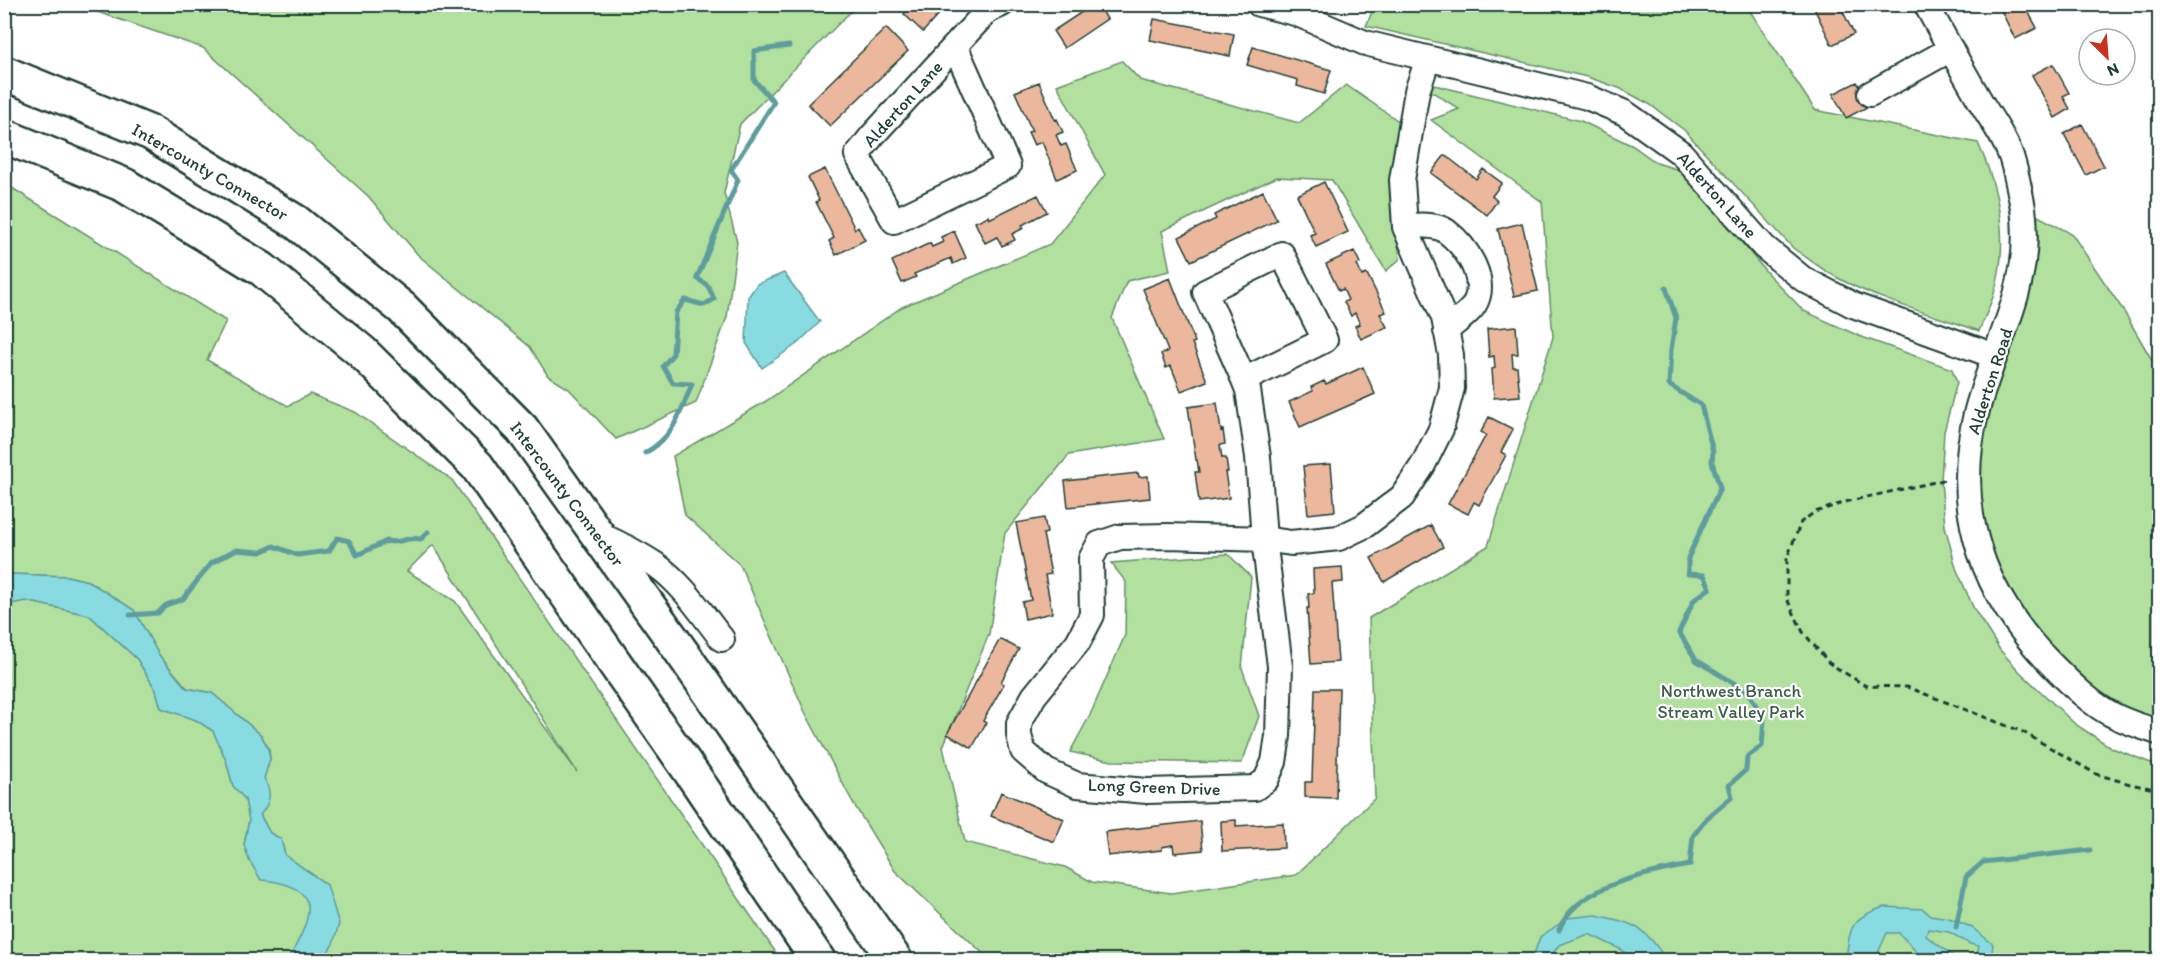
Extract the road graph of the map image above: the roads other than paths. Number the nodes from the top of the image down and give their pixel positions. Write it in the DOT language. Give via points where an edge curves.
graph roads {
  1 [pos="1002,4"];
  2 [pos="1259,4"];
  3 [pos="1926,4"];
  4 [pos="955,46"];
  5 [pos="1951,49"];
  6 [pos="1428,59"];
  7 [pos="4,73"];
  8 [pos="1870,94"];
  9 [pos="4,136"];
  10 [pos="1405,227"];
  11 [pos="1446,331"];
  12 [pos="1995,356"];
  13 [pos="1244,380"];
  14 [pos="597,534"];
  15 [pos="1264,539"];
  16 [pos="722,639"];
  17 [pos="2160,734"];
  18 [pos="818,960"];
  19 [pos="896,960"];
  1 -- 4 [label="street, Alderton Lane" via="987,11"];
  2 -- 6 [label="street, Alderton Lane" via="1295,13 1365,43"];
  3 -- 5 [label="street, Alderton Road"];
  4 -- 4 [label="street, Alderton Lane" via="857,155 894,221 1008,166"];
  5 -- 8 [label="street"];
  5 -- 12 [label="street, Alderton Road" via="2010,152 2023,208 2022,276"];
  6 -- 10 [label="street, Long Green Drive" via="1417,91 1402,180"];
  6 -- 12 [label="street, Alderton Lane" via="1587,98 1625,113 1681,153 1764,247 1803,279 1852,305"];
  7 -- 14 [label="highway, Intercounty Connector" via="151,133 296,222 402,309 522,429"];
  9 -- 18 [label="highway" via="124,184 262,269 362,352 477,466"];
  10 -- 11 [label="street, Long Green Drive"];
  10 -- 11 [label="street" via="1418,224 1445,230 1473,262 1479,286 1474,305"];
  11 -- 15 [label="street, Long Green Drive" via="1452,388 1441,429 1402,497 1364,526 1339,538 1291,543"];
  12 -- 17 [label="street, Alderton Road" via="1976,413 1969,450 1968,500 1987,574 2036,650 2070,683 2111,715"];
  13 -- 13 [label="street" via="1205,292 1282,254 1324,340"];
  13 -- 15 [label="street" via="1258,457"];
  14 -- 16 [label="street" via="656,565"];
  14 -- 19 [label="highway, Intercounty Connector"];
  15 -- 15 [label="street, Long Green Drive" via="1280,666 1278,736 1266,780 1255,789 1146,790 1077,785 1046,771 1023,752 1019,723 1034,696 1078,642 1092,615 1091,559 1100,544 1120,537"];
}
